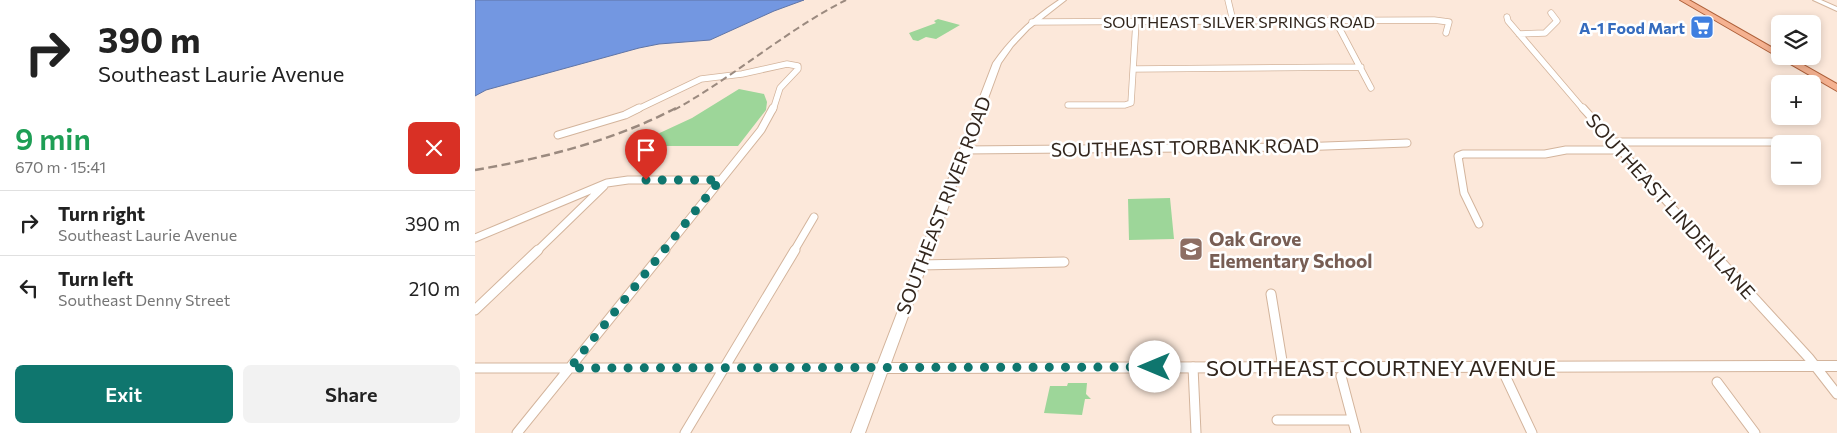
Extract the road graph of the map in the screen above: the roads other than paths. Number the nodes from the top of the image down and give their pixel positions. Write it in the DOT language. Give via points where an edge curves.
graph roads {
  1 [pos="1063,0"];
  2 [pos="1228,0"];
  3 [pos="1684,0"];
  4 [pos="1815,0"];
  5 [pos="1837,9"];
  6 [pos="1551,13"];
  7 [pos="1507,17"];
  8 [pos="1233,20"];
  9 [pos="1335,20"];
  10 [pos="1032,22"];
  11 [pos="1136,22"];
  12 [pos="1446,32"];
  13 [pos="1519,34"];
  14 [pos="1771,50"];
  15 [pos="1797,65"];
  16 [pos="1361,67"];
  17 [pos="1134,69"];
  18 [pos="1371,88"];
  19 [pos="1837,88"];
  20 [pos="1068,105"];
  21 [pos="558,136"];
  22 [pos="1613,142"];
  23 [pos="1771,142"];
  24 [pos="1407,143"];
  25 [pos="964,150"];
  26 [pos="1619,150"];
  27 [pos="720,180"];
  28 [pos="607,183"];
  29 [pos="815,217"];
  30 [pos="1479,224"];
  31 [pos="475,238"];
  32 [pos="1065,262"];
  33 [pos="920,265"];
  34 [pos="1271,294"];
  35 [pos="475,310"];
  36 [pos="1815,366"];
  37 [pos="1837,366"];
  38 [pos="1193,367"];
  39 [pos="1283,367"];
  40 [pos="1501,367"];
  41 [pos="475,368"];
  42 [pos="570,368"];
  43 [pos="723,368"];
  44 [pos="883,368"];
  45 [pos="1340,371"];
  46 [pos="1717,382"];
  47 [pos="1837,394"];
  48 [pos="1277,420"];
  49 [pos="1352,420"];
  50 [pos="517,433"];
  51 [pos="685,433"];
  52 [pos="858,433"];
  53 [pos="1196,433"];
  54 [pos="1356,433"];
  55 [pos="1533,433"];
  56 [pos="1755,433"];
  1 -- 10 [label="street, SOUTHEAST RIVER ROAD"];
  2 -- 8 [label="street"];
  3 -- 14 [label="main road"];
  4 -- 5 [label="street"];
  6 -- 13 [label="street" via="1557,21 1545,33"];
  7 -- 13 [label="street, SOUTHEAST LINDEN LANE"];
  8 -- 9 [label="street, SOUTHEAST SILVER SPRINGS ROAD"];
  8 -- 11 [label="street, SOUTHEAST SILVER SPRINGS ROAD"];
  9 -- 12 [label="street, SOUTHEAST SILVER SPRINGS ROAD" via="1445,21 1449,23"];
  9 -- 16 [label="street"];
  10 -- 11 [label="street, SOUTHEAST SILVER SPRINGS ROAD"];
  10 -- 25 [label="street, SOUTHEAST RIVER ROAD" via="998,63"];
  11 -- 17 [label="street"];
  13 -- 22 [label="street, SOUTHEAST LINDEN LANE"];
  15 -- 19 [label="main road"];
  16 -- 17 [label="street"];
  16 -- 18 [label="street"];
  17 -- 20 [label="street" via="1131,103"];
  21 -- 27 [label="street" via="625,115 701,79 787,64 799,66 780,88 765,126"];
  22 -- 23 [label="street"];
  22 -- 26 [label="street, SOUTHEAST LINDEN LANE"];
  24 -- 25 [label="street, SOUTHEAST TORBANK ROAD"];
  25 -- 33 [label="street, SOUTHEAST RIVER ROAD"];
  26 -- 30 [label="street" via="1458,156 1464,193"];
  26 -- 36 [label="street, SOUTHEAST LINDEN LANE"];
  27 -- 28 [label="street"];
  27 -- 42 [label="street"];
  28 -- 31 [label="street"];
  28 -- 35 [label="street"];
  29 -- 43 [label="street"];
  32 -- 33 [label="street"];
  33 -- 44 [label="street, SOUTHEAST RIVER ROAD"];
  34 -- 39 [label="street"];
  36 -- 37 [label="street, SOUTHEAST COURTNEY AVENUE"];
  36 -- 40 [label="street, SOUTHEAST COURTNEY AVENUE"];
  36 -- 47 [label="street, SOUTHEAST LINDEN LANE"];
  38 -- 39 [label="street, SOUTHEAST COURTNEY AVENUE"];
  38 -- 44 [label="street, SOUTHEAST COURTNEY AVENUE"];
  38 -- 53 [label="street"];
  39 -- 45 [label="street, SOUTHEAST COURTNEY AVENUE"];
  40 -- 45 [label="street, SOUTHEAST COURTNEY AVENUE"];
  40 -- 55 [label="street"];
  41 -- 42 [label="street, SOUTHEAST COURTNEY AVENUE"];
  42 -- 43 [label="street, SOUTHEAST COURTNEY AVENUE"];
  42 -- 50 [label="street"];
  43 -- 44 [label="street, SOUTHEAST COURTNEY AVENUE"];
  43 -- 51 [label="street"];
  44 -- 52 [label="street, SOUTHEAST RIVER ROAD"];
  45 -- 49 [label="street"];
  46 -- 56 [label="street"];
  48 -- 49 [label="street"];
  49 -- 54 [label="street"];
}
